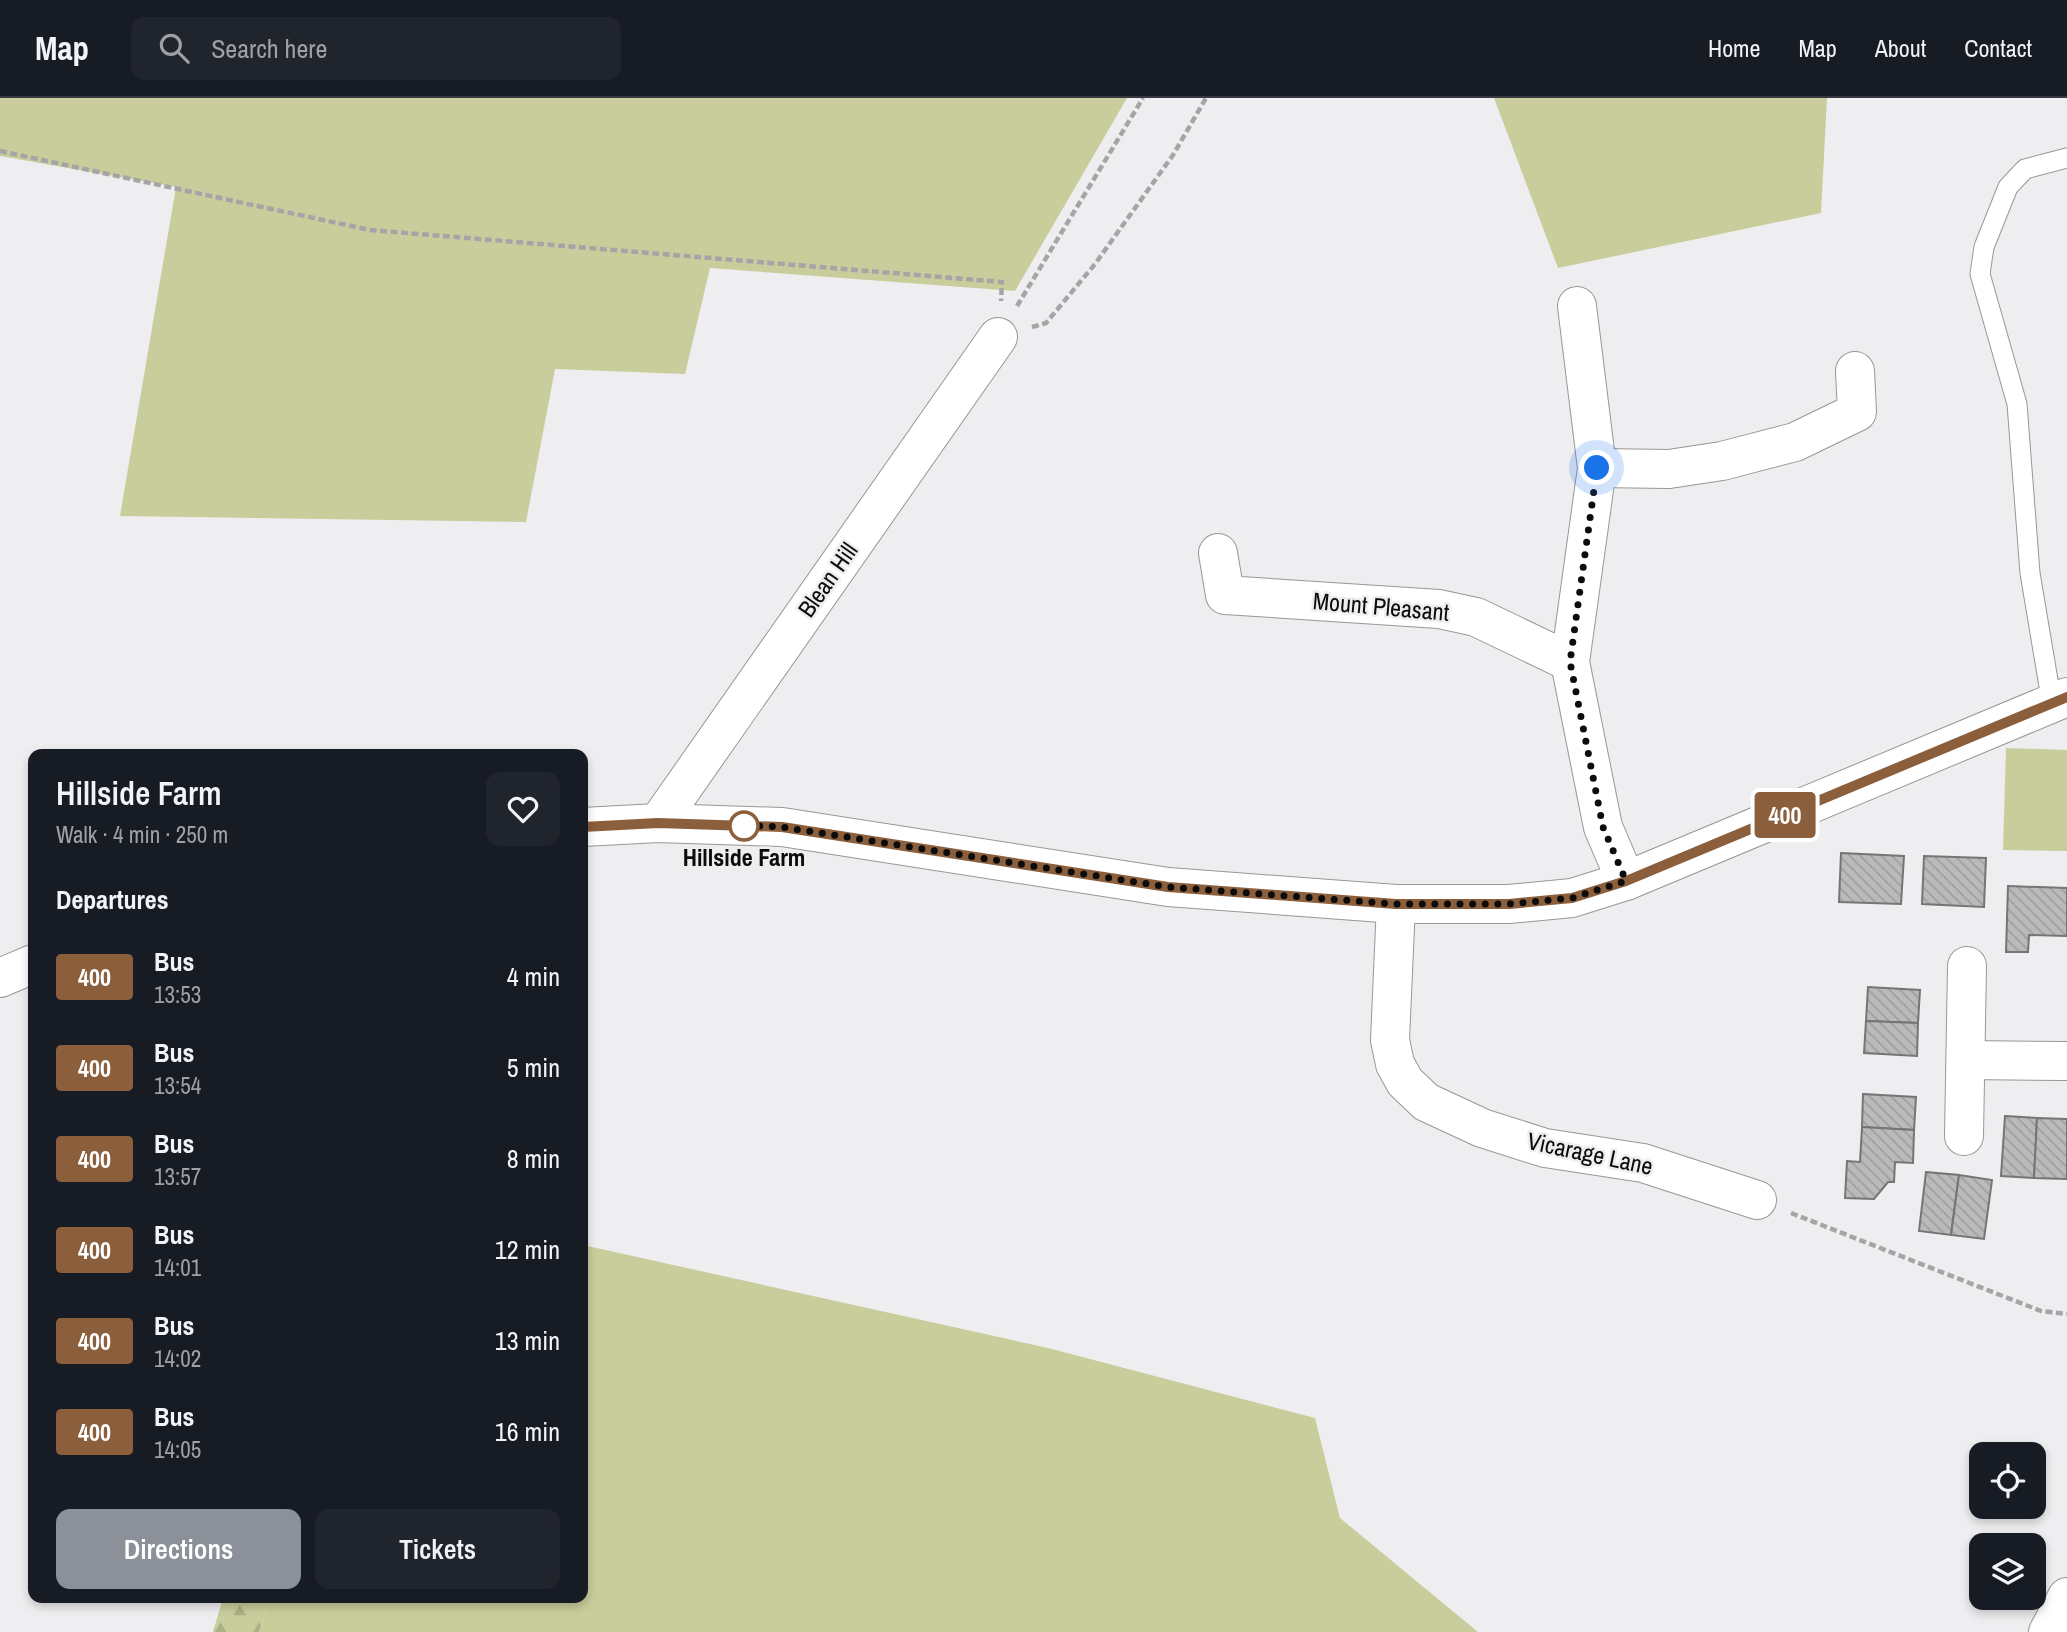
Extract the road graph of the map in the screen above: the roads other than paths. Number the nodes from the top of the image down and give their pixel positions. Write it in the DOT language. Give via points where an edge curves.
graph roads {
  1 [pos="2067,158"];
  2 [pos="1577,306"];
  3 [pos="998,337"];
  4 [pos="1855,370"];
  5 [pos="1597,468"];
  6 [pos="1218,553"];
  7 [pos="1570,662"];
  8 [pos="2059,701"];
  9 [pos="658,823"];
  10 [pos="588,827"];
  11 [pos="1626,881"];
  12 [pos="1396,904"];
  13 [pos="28,966"];
  14 [pos="1967,966"];
  15 [pos="0,978"];
  16 [pos="1966,1060"];
  17 [pos="2067,1061"];
  18 [pos="1964,1136"];
  19 [pos="1758,1200"];
  20 [pos="2067,1597"];
  21 [pos="2048,1632"];
  1 -- 8 [label="lane" via="2025,169 2008,187 1984,247 1980,274 2017,404 2030,573"];
  2 -- 5 [label="street"];
  3 -- 9 [label="street, Blean Hill"];
  4 -- 5 [label="street" via="1857,412 1795,442 1669,469"];
  5 -- 7 [label="street"];
  6 -- 7 [label="street, Mount Pleasant" via="1225,595 1439,610 1476,617"];
  7 -- 11 [label="street" via="1603,827"];
  8 -- 11 [label="street"];
  9 -- 10 [label="street"];
  9 -- 12 [label="street" via="782,827 1168,887"];
  11 -- 12 [label="street" via="1572,898 1509,904"];
  12 -- 19 [label="street, Vicarage Lane" via="1390,1040 1405,1082 1426,1102 1482,1128 1545,1148 1643,1163"];
  13 -- 15 [label="street"];
  14 -- 16 [label="street"];
  16 -- 17 [label="street"];
  16 -- 18 [label="street"];
  20 -- 21 [label="street"];
}
